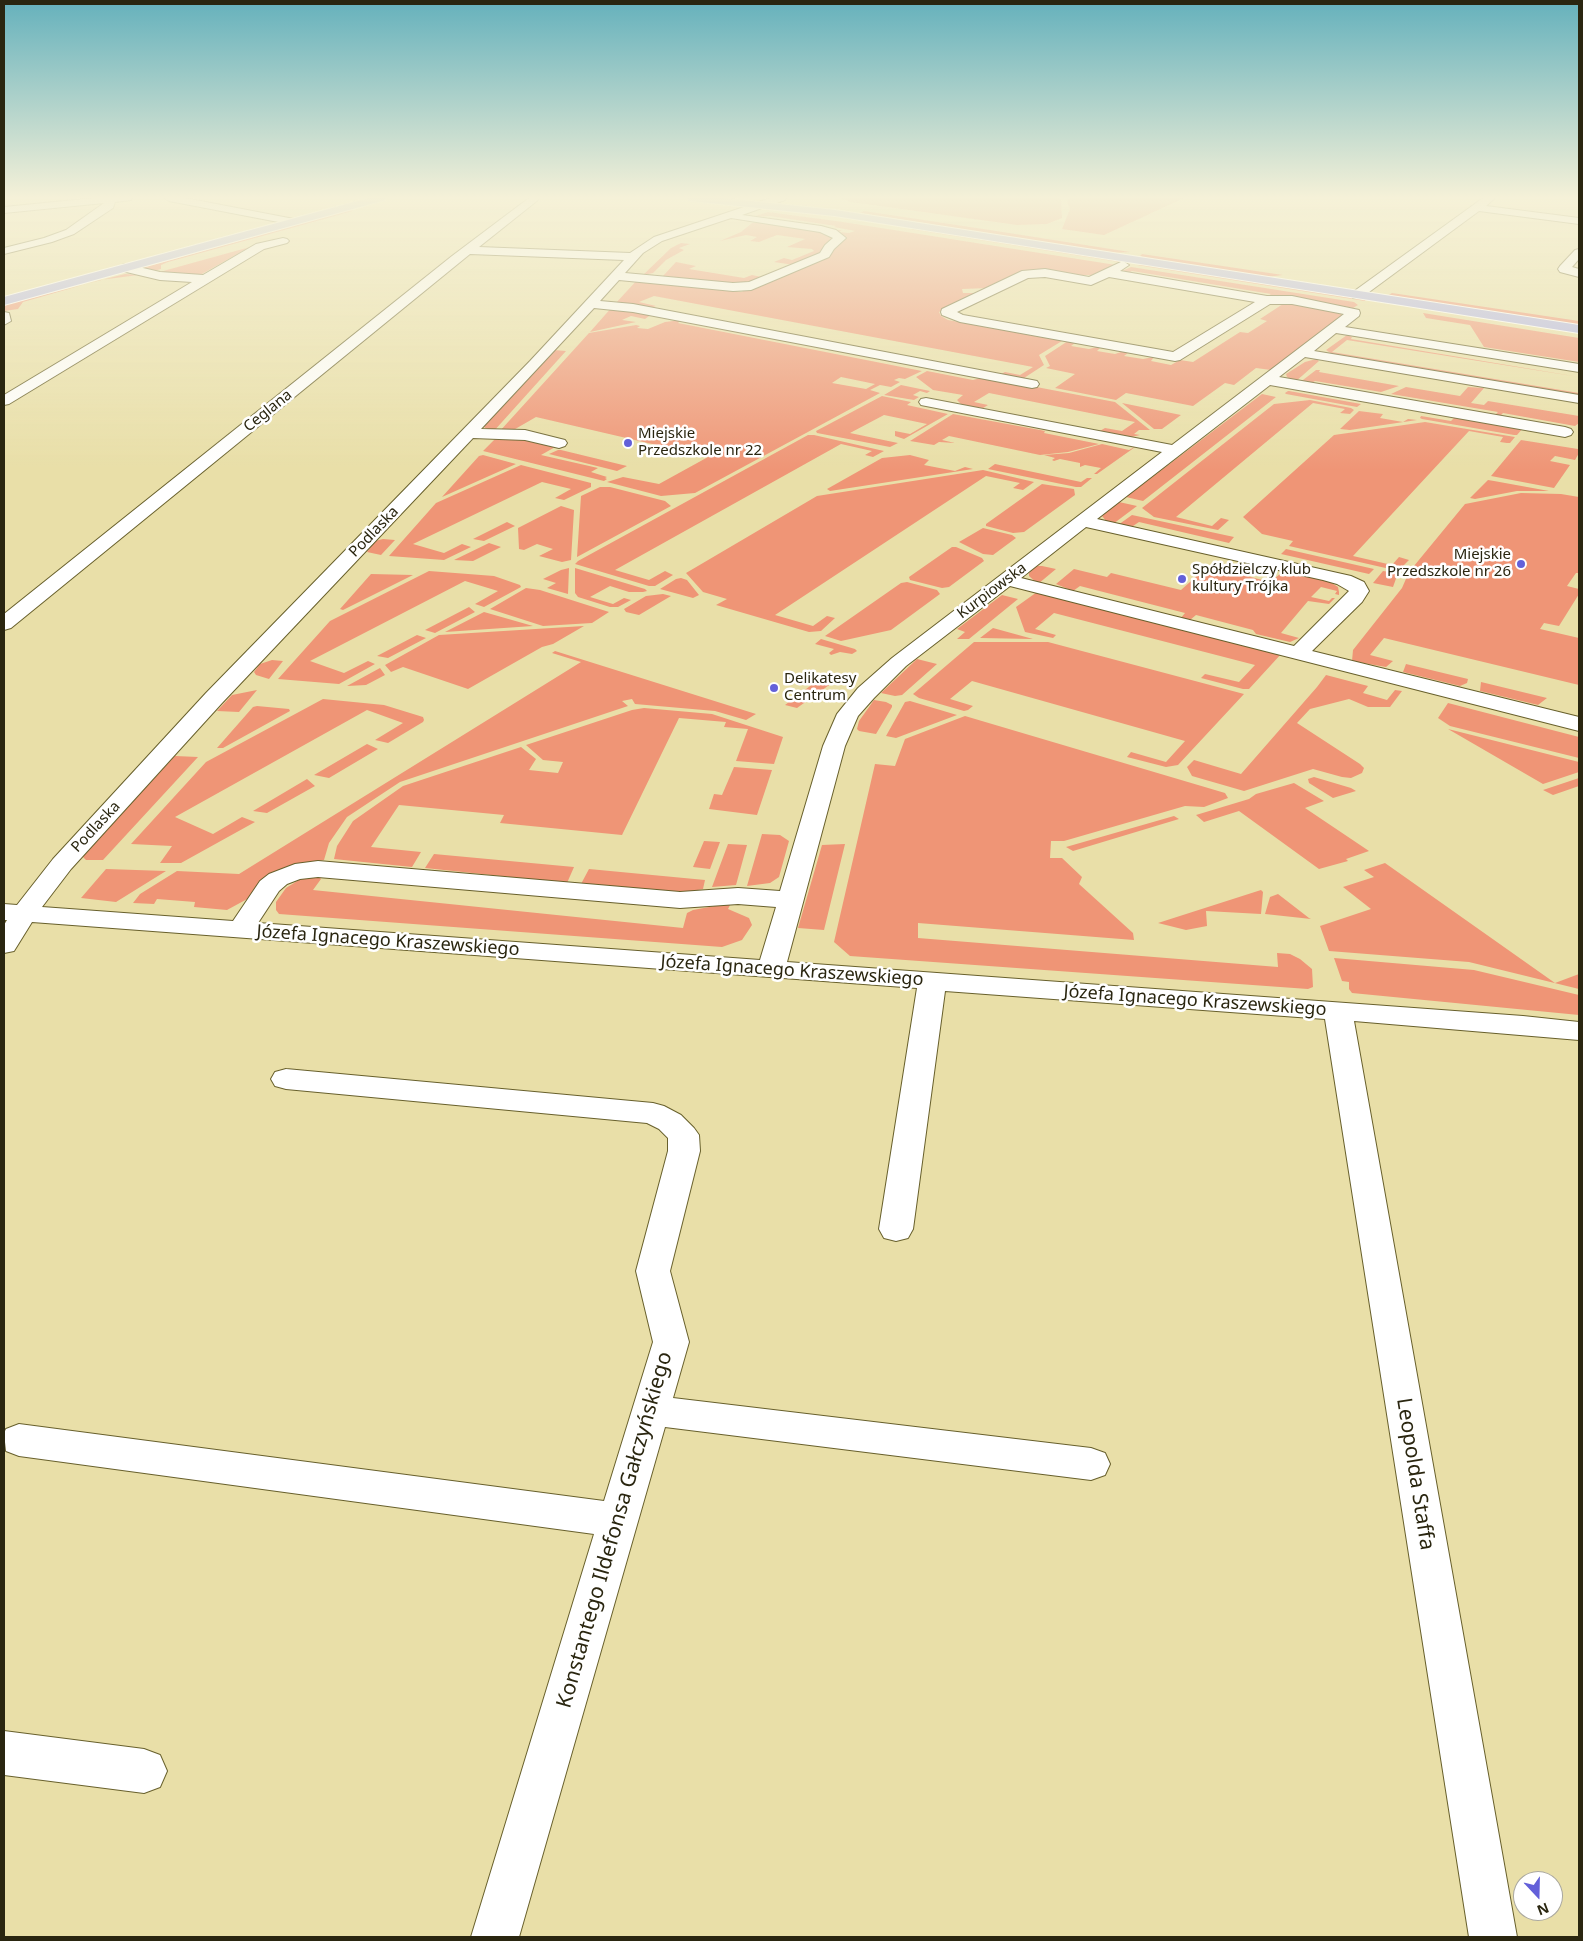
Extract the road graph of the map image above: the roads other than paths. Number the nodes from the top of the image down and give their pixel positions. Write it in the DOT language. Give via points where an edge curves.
graph roads {
  1 [pos="52,289"];
  2 [pos="189,289"];
  3 [pos="420,289"];
  4 [pos="605,289"];
  5 [pos="996,289"];
  6 [pos="1134,289"];
  7 [pos="1200,289"];
  8 [pos="1281,289"];
  9 [pos="1375,289"];
  10 [pos="1267,300"];
  11 [pos="4,302"];
  12 [pos="591,304"];
  13 [pos="1356,304"];
  14 [pos="1251,309"];
  15 [pos="4,316"];
  16 [pos="4,321"];
  17 [pos="1335,329"];
  18 [pos="1579,329"];
  19 [pos="1303,354"];
  20 [pos="1579,368"];
  21 [pos="1269,380"];
  22 [pos="1032,384"];
  23 [pos="1579,399"];
  24 [pos="4,401"];
  25 [pos="926,402"];
  26 [pos="1565,432"];
  27 [pos="470,433"];
  28 [pos="559,443"];
  29 [pos="1176,450"];
  30 [pos="1083,521"];
  31 [pos="1007,580"];
  32 [pos="4,624"];
  33 [pos="1298,652"];
  34 [pos="1579,724"];
  35 [pos="790,900"];
  36 [pos="14,913"];
  37 [pos="240,930"];
  38 [pos="4,945"];
  39 [pos="771,969"];
  40 [pos="932,981"];
  41 [pos="1338,1011"];
  42 [pos="1579,1031"];
  43 [pos="286,1079"];
  44 [pos="896,1229"];
  45 [pos="651,1410"];
  46 [pos="19,1440"];
  47 [pos="1091,1464"];
  48 [pos="618,1520"];
  49 [pos="4,1753"];
  50 [pos="144,1770"];
  51 [pos="495,1937"];
  52 [pos="1492,1937"];
  1 -- 11 [label="main road"];
  2 -- 24 [label="street"];
  3 -- 32 [label="street, Ceglana"];
  4 -- 12 [label="street, Podlaska"];
  5 -- 14 [label="street" via="947,312 960,318 1175,357"];
  6 -- 14 [label="street"];
  7 -- 10 [label="street"];
  8 -- 13 [label="main road"];
  9 -- 13 [label="street, Kurpiowska"];
  10 -- 13 [label="street" via="1292,300 1346,310"];
  10 -- 14 [label="street"];
  12 -- 22 [label="street" via="633,308"];
  12 -- 27 [label="street, Podlaska"];
  13 -- 17 [label="street, Kurpiowska"];
  13 -- 18 [label="main road"];
  15 -- 16 [label="street"];
  17 -- 19 [label="street, Kurpiowska"];
  17 -- 20 [label="street"];
  19 -- 21 [label="street, Kurpiowska"];
  19 -- 23 [label="street"];
  21 -- 26 [label="street"];
  21 -- 29 [label="street, Kurpiowska"];
  25 -- 29 [label="street"];
  27 -- 28 [label="street" via="525,435"];
  27 -- 36 [label="street, Podlaska"];
  29 -- 30 [label="street, Kurpiowska"];
  30 -- 31 [label="street, Kurpiowska"];
  30 -- 33 [label="street" via="1327,575 1357,586 1359,591 1355,598"];
  31 -- 33 [label="street"];
  31 -- 35 [label="street, Kurpiowska" via="898,662 848,714 834,746"];
  33 -- 34 [label="street"];
  35 -- 37 [label="street" via="738,896 680,900 318,868 295,872 269,886"];
  35 -- 39 [label="street, Kurpiowska"];
  36 -- 37 [label="street, Józefa Ignacego Kraszewskiego"];
  36 -- 38 [label="street, Podlaska"];
  37 -- 39 [label="street, Józefa Ignacego Kraszewskiego"];
  39 -- 40 [label="street, Józefa Ignacego Kraszewskiego"];
  40 -- 41 [label="street, Józefa Ignacego Kraszewskiego"];
  40 -- 44 [label="street"];
  41 -- 42 [label="street, Józefa Ignacego Kraszewskiego"];
  41 -- 52 [label="street, Leopolda Staffa"];
  43 -- 45 [label="street, Konstantego Ildefonsa Gałczyńskiego" via="652,1113 670,1122 683,1135 684,1151 653,1271 671,1342"];
  45 -- 47 [label="street"];
  45 -- 48 [label="street, Konstantego Ildefonsa Gałczyńskiego"];
  46 -- 48 [label="street"];
  48 -- 51 [label="street, Konstantego Ildefonsa Gałczyńskiego"];
  49 -- 50 [label="street"];
}
